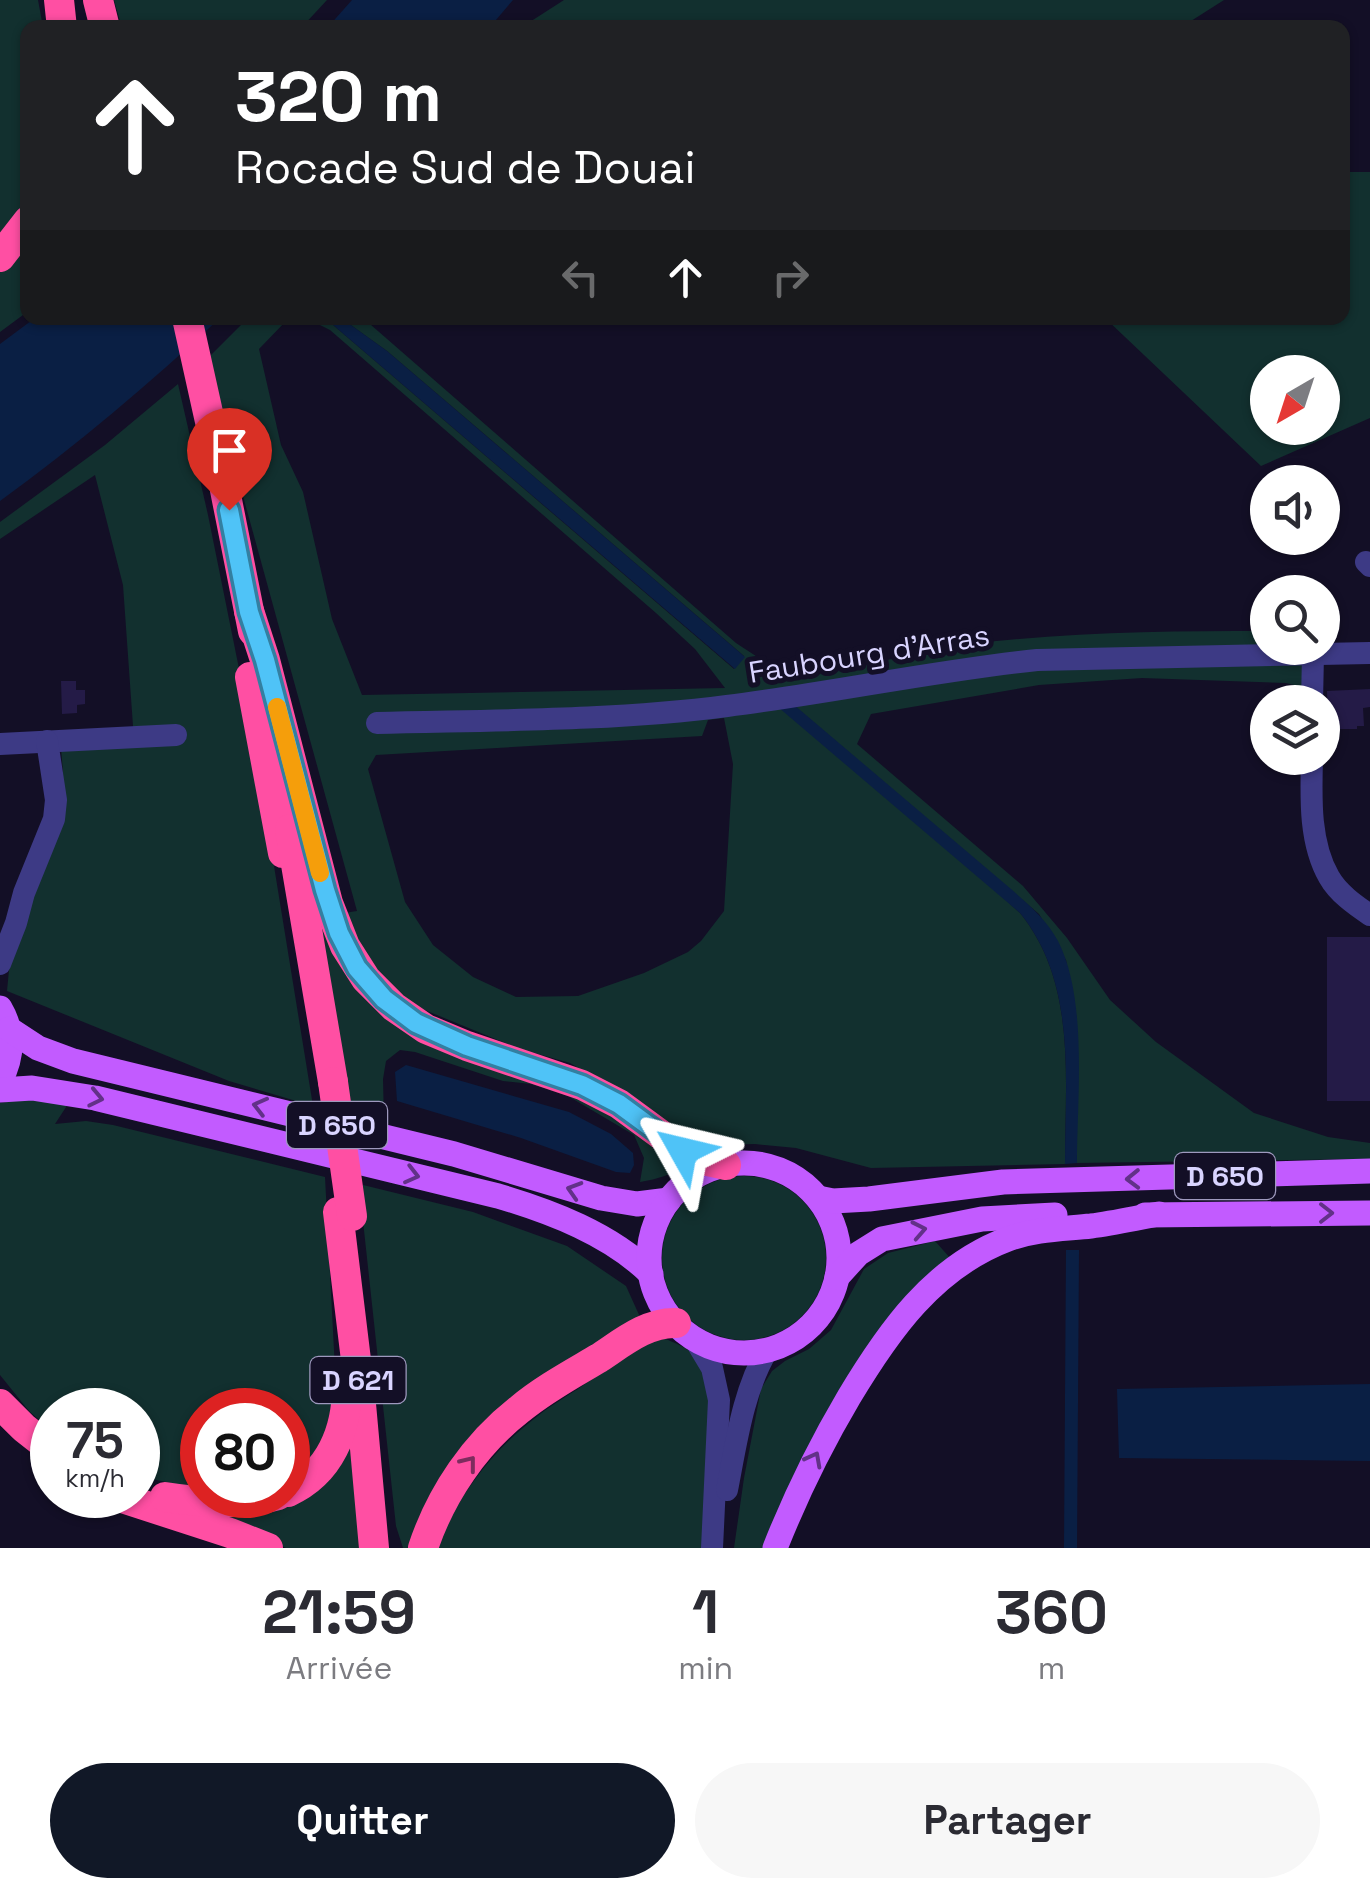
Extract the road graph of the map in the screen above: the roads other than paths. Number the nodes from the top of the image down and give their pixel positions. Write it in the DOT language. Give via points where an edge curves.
graph roads {
  1 [pos="20,231"];
  2 [pos="0,257"];
  3 [pos="173,325"];
  4 [pos="188,325"];
  5 [pos="194,383"];
  6 [pos="249,612"];
  7 [pos="1340,653"];
  8 [pos="1370,653"];
  9 [pos="1250,655"];
  10 [pos="377,723"];
  11 [pos="176,735"];
  12 [pos="48,741"];
  13 [pos="0,744"];
  14 [pos="1311,775"];
  15 [pos="24,893"];
  16 [pos="1370,915"];
  17 [pos="0,926"];
  18 [pos="0,964"];
  19 [pos="4,1018"];
  20 [pos="327,1080"];
  21 [pos="0,1081"];
  22 [pos="0,1090"];
  23 [pos="726,1165"];
  24 [pos="1370,1172"];
  25 [pos="818,1198"];
  26 [pos="669,1200"];
  27 [pos="1370,1213"];
  28 [pos="345,1214"];
  29 [pos="1159,1214"];
  30 [pos="651,1274"];
  31 [pos="837,1276"];
  32 [pos="346,1278"];
  33 [pos="685,1330"];
  34 [pos="768,1349"];
  35 [pos="0,1404"];
  36 [pos="0,1423"];
  37 [pos="30,1433"];
  38 [pos="30,1447"];
  39 [pos="310,1479"];
  40 [pos="160,1510"];
  41 [pos="268,1548"];
  42 [pos="374,1548"];
  43 [pos="388,1548"];
  44 [pos="423,1548"];
  45 [pos="714,1548"];
  46 [pos="775,1548"];
  1 -- 2 [label="highway"];
  3 -- 5 [label="highway, D 621"];
  4 -- 5 [label="highway, D 621"];
  5 -- 6 [label="highway, D 621"];
  5 -- 20 [label="highway, D 621"];
  6 -- 20 [label="highway, D 621" via="295,854"];
  6 -- 23 [label="highway" via="334,918 366,980 426,1029 582,1085 683,1151"];
  7 -- 8 [label="street, Faubourg d'Arras"];
  9 -- 10 [label="street, Faubourg d'Arras" via="1037,660 691,710"];
  11 -- 12 [label="street"];
  12 -- 13 [label="street"];
  12 -- 15 [label="street" via="54,819"];
  14 -- 16 [label="street" via="1316,844 1329,879"];
  15 -- 17 [label="street"];
  15 -- 18 [label="street"];
  19 -- 21 [label="main road" via="10,1057"];
  26 -- 19 [label="main road, D 650, one-way" via="601,1198 454,1154 72,1061 38,1048"];
  20 -- 28 [label="highway, D 621"];
  22 -- 30 [label="main road, D 650, one-way" via="95,1098 498,1196 596,1235"];
  23 -- 25 [label="main road" via="771,1167"];
  23 -- 26 [label="main road" via="694,1177"];
  24 -- 25 [label="main road, D 650, one-way" via="1003,1182 869,1200"];
  25 -- 31 [label="main road" via="834,1230"];
  26 -- 30 [label="main road" via="651,1241"];
  29 -- 27 [label="main road, D 650, one-way"];
  28 -- 32 [label="highway, D 621"];
  28 -- 43 [label="highway, D 621"];
  31 -- 29 [label="main road, D 650, one-way" via="874,1242 918,1230 1005,1217"];
  46 -- 29 [label="main road, one-way" via="830,1430 888,1335 928,1290 969,1258 1011,1238"];
  30 -- 33 [label="main road" via="657,1296"];
  31 -- 34 [label="main road" via="809,1327"];
  32 -- 39 [label="highway" via="347,1402 333,1452"];
  32 -- 42 [label="highway, D 621"];
  33 -- 34 [label="main road" via="714,1348"];
  44 -- 33 [label="highway, one-way" via="454,1481 508,1419 651,1327"];
  33 -- 45 [label="street" via="712,1368 719,1400"];
  34 -- 45 [label="street" via="738,1434"];
  35 -- 37 [label="highway"];
  36 -- 38 [label="highway"];
  40 -- 41 [label="highway"];
}
